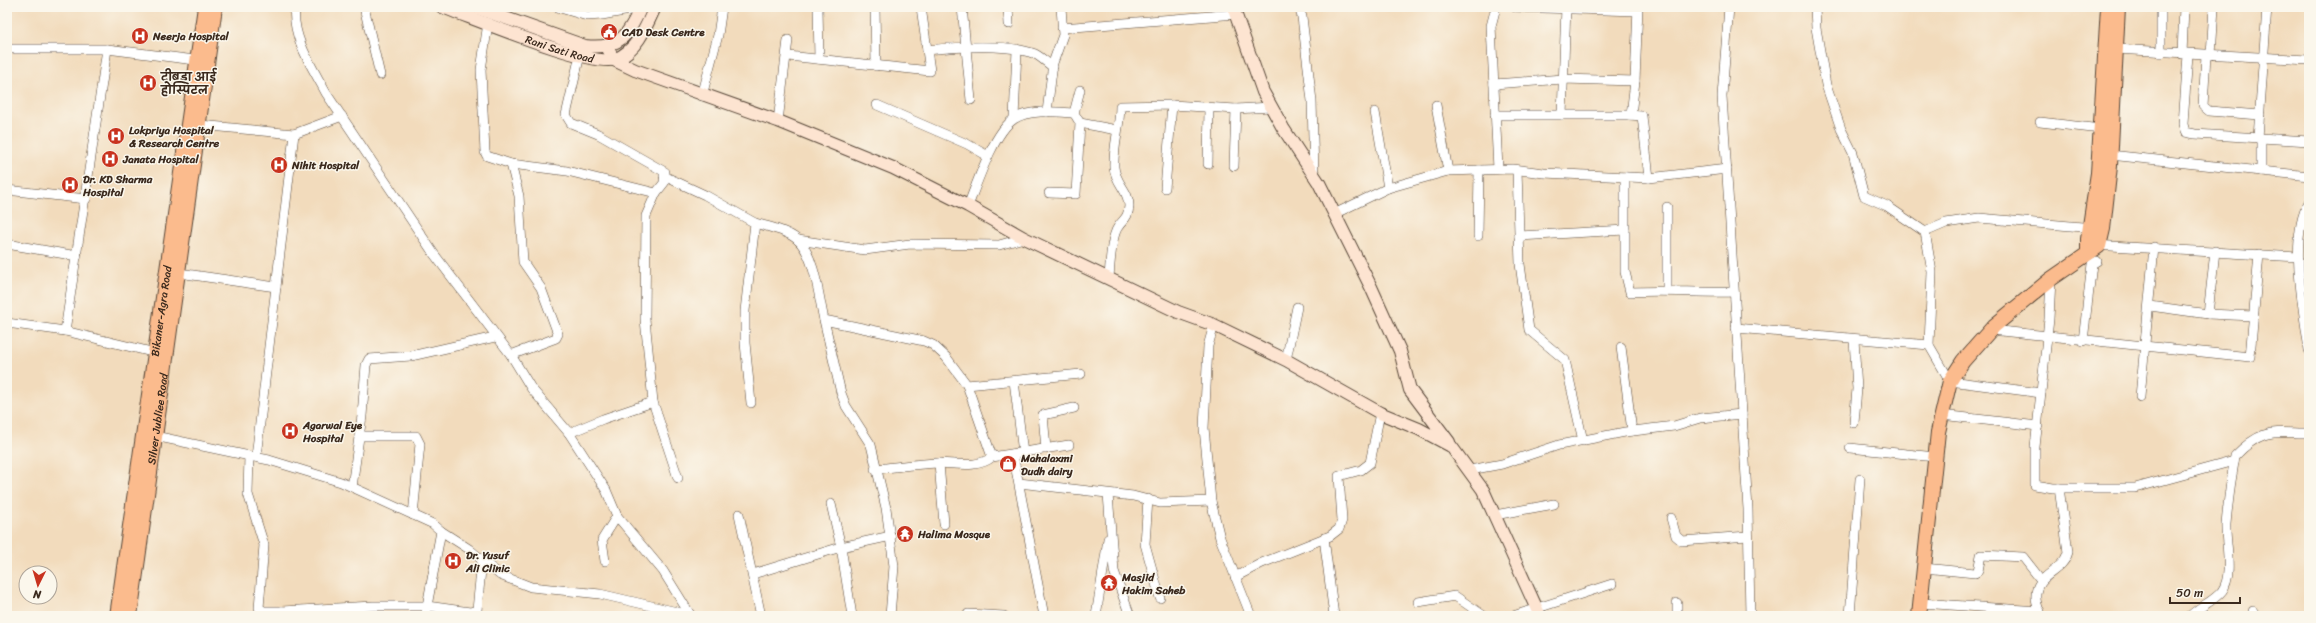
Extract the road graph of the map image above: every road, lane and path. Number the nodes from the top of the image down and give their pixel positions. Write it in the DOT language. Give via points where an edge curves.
graph roads {
  1 [pos="205,7"];
  2 [pos="215,7"];
  3 [pos="295,7"];
  4 [pos="364,7"];
  5 [pos="442,7"];
  6 [pos="474,7"];
  7 [pos="557,7"];
  8 [pos="655,7"];
  9 [pos="722,7"];
  10 [pos="818,7"];
  11 [pos="875,7"];
  12 [pos="922,7"];
  13 [pos="962,7"];
  14 [pos="1008,7"];
  15 [pos="1061,7"];
  16 [pos="1299,7"];
  17 [pos="1496,7"];
  18 [pos="1515,7"];
  19 [pos="1729,7"];
  20 [pos="1815,7"];
  21 [pos="2108,7"];
  22 [pos="2118,7"];
  23 [pos="2160,7"];
  24 [pos="2184,7"];
  25 [pos="2214,7"];
  26 [pos="2267,7"];
  27 [pos="641,8"];
  28 [pos="1566,8"];
  29 [pos="1638,9"];
  30 [pos="1234,10"];
  31 [pos="488,23"];
  32 [pos="1009,24"];
  33 [pos="1062,28"];
  34 [pos="788,40"];
  35 [pos="607,47"];
  36 [pos="966,47"];
  37 [pos="7,49"];
  38 [pos="107,49"];
  39 [pos="2116,49"];
  40 [pos="928,50"];
  41 [pos="1018,50"];
  42 [pos="2161,53"];
  43 [pos="2185,54"];
  44 [pos="2209,55"];
  45 [pos="580,56"];
  46 [pos="788,56"];
  47 [pos="2265,57"];
  48 [pos="819,59"];
  49 [pos="614,60"];
  50 [pos="2309,60"];
  51 [pos="202,61"];
  52 [pos="876,66"];
  53 [pos="1053,67"];
  54 [pos="380,74"];
  55 [pos="1563,80"];
  56 [pos="1635,81"];
  57 [pos="1494,84"];
  58 [pos="1080,90"];
  59 [pos="702,96"];
  60 [pos="971,100"];
  61 [pos="877,105"];
  62 [pos="1172,105"];
  63 [pos="1436,105"];
  64 [pos="1271,107"];
  65 [pos="1209,108"];
  66 [pos="1236,108"];
  67 [pos="1047,112"];
  68 [pos="1375,112"];
  69 [pos="1074,113"];
  70 [pos="1495,115"];
  71 [pos="1562,115"];
  72 [pos="1629,115"];
  73 [pos="2260,115"];
  74 [pos="342,116"];
  75 [pos="1014,118"];
  76 [pos="778,121"];
  77 [pos="2040,122"];
  78 [pos="1080,123"];
  79 [pos="200,124"];
  80 [pos="2101,129"];
  81 [pos="1117,130"];
  82 [pos="294,134"];
  83 [pos="2259,138"];
  84 [pos="2309,141"];
  85 [pos="2110,155"];
  86 [pos="988,156"];
  87 [pos="511,164"];
  88 [pos="1208,164"];
  89 [pos="1234,166"];
  90 [pos="1498,169"];
  91 [pos="1727,169"];
  92 [pos="1479,170"];
  93 [pos="1517,170"];
  94 [pos="1448,171"];
  95 [pos="2261,171"];
  96 [pos="1314,175"];
  97 [pos="664,176"];
  98 [pos="2309,176"];
  99 [pos="1625,177"];
  100 [pos="1649,178"];
  101 [pos="1164,188"];
  102 [pos="1388,188"];
  103 [pos="7,190"];
  104 [pos="656,193"];
  105 [pos="1049,193"];
  106 [pos="86,199"];
  107 [pos="2309,202"];
  108 [pos="968,206"];
  109 [pos="1666,207"];
  110 [pos="1334,214"];
  111 [pos="755,223"];
  112 [pos="2096,229"];
  113 [pos="1624,230"];
  114 [pos="1926,232"];
  115 [pos="1478,236"];
  116 [pos="1519,236"];
  117 [pos="1024,238"];
  118 [pos="798,240"];
  119 [pos="7,244"];
  120 [pos="2154,247"];
  121 [pos="2093,251"];
  122 [pos="2215,251"];
  123 [pos="2259,254"];
  124 [pos="77,256"];
  125 [pos="2298,257"];
  126 [pos="179,273"];
  127 [pos="1109,278"];
  128 [pos="2051,279"];
  129 [pos="276,287"];
  130 [pos="1667,290"];
  131 [pos="1734,292"];
  132 [pos="2306,296"];
  133 [pos="2150,306"];
  134 [pos="1297,307"];
  135 [pos="2208,314"];
  136 [pos="2254,316"];
  137 [pos="824,320"];
  138 [pos="7,323"];
  139 [pos="1214,325"];
  140 [pos="1736,328"];
  141 [pos="1991,330"];
  142 [pos="65,331"];
  143 [pos="495,337"];
  144 [pos="2047,337"];
  145 [pos="1854,339"];
  146 [pos="2083,341"];
  147 [pos="1929,345"];
  148 [pos="2146,346"];
  149 [pos="1621,347"];
  150 [pos="2309,350"];
  151 [pos="162,355"];
  152 [pos="511,355"];
  153 [pos="1286,360"];
  154 [pos="1081,374"];
  155 [pos="1014,380"];
  156 [pos="1950,381"];
  157 [pos="967,385"];
  158 [pos="2041,393"];
  159 [pos="2140,397"];
  160 [pos="653,402"];
  161 [pos="751,403"];
  162 [pos="1074,408"];
  163 [pos="1380,413"];
  164 [pos="1742,414"];
  165 [pos="1941,415"];
  166 [pos="1854,423"];
  167 [pos="2038,426"];
  168 [pos="1632,431"];
  169 [pos="569,433"];
  170 [pos="2309,433"];
  171 [pos="150,435"];
  172 [pos="359,436"];
  173 [pos="1583,441"];
  174 [pos="1069,445"];
  175 [pos="1451,446"];
  176 [pos="1850,448"];
  177 [pos="1046,449"];
  178 [pos="1023,453"];
  179 [pos="1013,454"];
  180 [pos="253,456"];
  181 [pos="992,457"];
  182 [pos="1935,457"];
  183 [pos="2234,461"];
  184 [pos="939,463"];
  185 [pos="875,469"];
  186 [pos="1470,470"];
  187 [pos="678,478"];
  188 [pos="1860,479"];
  189 [pos="1019,483"];
  190 [pos="352,487"];
  191 [pos="2059,488"];
  192 [pos="1108,494"];
  193 [pos="1148,499"];
  194 [pos="1211,501"];
  195 [pos="832,504"];
  196 [pos="1554,504"];
  197 [pos="740,514"];
  198 [pos="413,515"];
  199 [pos="1495,515"];
  200 [pos="617,516"];
  201 [pos="1671,518"];
  202 [pos="944,524"];
  203 [pos="1110,529"];
  204 [pos="441,531"];
  205 [pos="891,536"];
  206 [pos="1748,536"];
  207 [pos="1324,538"];
  208 [pos="841,547"];
  209 [pos="482,560"];
  210 [pos="606,561"];
  211 [pos="1924,568"];
  212 [pos="753,574"];
  213 [pos="1235,577"];
  214 [pos="2041,580"];
  215 [pos="1612,584"];
  216 [pos="1160,598"];
  217 [pos="1418,602"];
  218 [pos="1677,603"];
  219 [pos="373,606"];
  220 [pos="427,606"];
  221 [pos="1920,610"];
  222 [pos="655,612"];
  223 [pos="1538,612"];
  224 [pos="282,613"];
  225 [pos="968,614"];
  226 [pos="2040,614"];
  227 [pos="690,615"];
  228 [pos="117,616"];
  229 [pos="130,616"];
  230 [pos="373,616"];
  231 [pos="426,616"];
  232 [pos="761,616"];
  233 [pos="852,616"];
  234 [pos="890,616"];
  235 [pos="1004,616"];
  236 [pos="1044,616"];
  237 [pos="1096,616"];
  238 [pos="1130,616"];
  239 [pos="1251,616"];
  240 [pos="1334,616"];
  241 [pos="1484,616"];
  242 [pos="1513,616"];
  243 [pos="1677,616"];
  244 [pos="1750,616"];
  245 [pos="1850,616"];
  246 [pos="2190,616"];
  1 -- 51 [label="main road, Bikaner-Agra Road"];
  2 -- 51 [label="main road, Silver Jubliee Road"];
  3 -- 74 [label="street" via="296,29 302,44 326,93"];
  4 -- 54 [label="street"];
  5 -- 31 [label="street, Rani Sati Road"];
  6 -- 35 [label="street" via="585,46"];
  7 -- 27 [label="street" via="587,16 602,16"];
  8 -- 49 [label="street" via="634,46"];
  9 -- 59 [label="street" via="718,35"];
  10 -- 48 [label="street"];
  11 -- 52 [label="street"];
  12 -- 40 [label="street"];
  13 -- 36 [label="street"];
  14 -- 32 [label="street"];
  15 -- 33 [label="street"];
  16 -- 96 [label="street" via="1312,101"];
  17 -- 57 [label="street" via="1491,26"];
  18 -- 28 [label="street"];
  19 -- 91 [label="street" via="1722,96"];
  20 -- 114 [label="street" via="1826,85 1841,129 1853,153 1864,196 1887,206"];
  21 -- 80 [label="main road"];
  22 -- 39 [label="main road"];
  23 -- 42 [label="street"];
  24 -- 43 [label="street"];
  25 -- 44 [label="street"];
  26 -- 47 [label="street"];
  27 -- 35 [label="street" via="625,36"];
  28 -- 29 [label="street"];
  28 -- 55 [label="street"];
  29 -- 56 [label="street"];
  30 -- 33 [label="street"];
  30 -- 64 [label="street" via="1263,92"];
  31 -- 45 [label="street, Rani Sati Road"];
  31 -- 87 [label="street" via="481,70 485,152 490,158"];
  33 -- 53 [label="street" via="1062,40"];
  34 -- 46 [label="street"];
  35 -- 49 [label="street"];
  36 -- 40 [label="street"];
  36 -- 41 [label="street"];
  36 -- 60 [label="street"];
  37 -- 38 [label="street"];
  38 -- 51 [label="street"];
  38 -- 106 [label="street"];
  39 -- 42 [label="street"];
  39 -- 85 [label="main road"];
  40 -- 52 [label="street" via="930,71"];
  41 -- 53 [label="street" via="1036,55"];
  41 -- 75 [label="street"];
  42 -- 43 [label="street"];
  43 -- 44 [label="street"];
  43 -- 83 [label="street" via="2185,132"];
  44 -- 47 [label="street"];
  44 -- 73 [label="street" via="2203,106 2205,109"];
  45 -- 49 [label="street, Rani Sati Road"];
  45 -- 97 [label="street" via="566,115 571,123 598,134 665,172"];
  46 -- 48 [label="street"];
  46 -- 76 [label="street"];
  47 -- 50 [label="street"];
  47 -- 73 [label="street"];
  48 -- 52 [label="street"];
  49 -- 59 [label="street"];
  51 -- 79 [label="main road, Silver Jubliee Road"];
  51 -- 151 [label="main road, Bikaner-Agra Road"];
  53 -- 67 [label="street"];
  55 -- 56 [label="street"];
  55 -- 57 [label="street"];
  55 -- 71 [label="street"];
  56 -- 72 [label="street" via="1631,116"];
  57 -- 70 [label="street"];
  58 -- 69 [label="street"];
  59 -- 76 [label="street"];
  61 -- 86 [label="street" via="967,144"];
  62 -- 65 [label="street"];
  62 -- 81 [label="street" via="1120,106"];
  62 -- 101 [label="street"];
  63 -- 94 [label="street"];
  64 -- 66 [label="street"];
  64 -- 96 [label="street"];
  65 -- 66 [label="street"];
  65 -- 88 [label="street"];
  66 -- 89 [label="street"];
  67 -- 69 [label="street"];
  67 -- 75 [label="street"];
  68 -- 102 [label="street"];
  69 -- 78 [label="street"];
  70 -- 71 [label="street"];
  70 -- 90 [label="street"];
  71 -- 72 [label="street"];
  72 -- 100 [label="street" via="1642,116"];
  73 -- 83 [label="street"];
  74 -- 82 [label="street"];
  74 -- 143 [label="street" via="434,254"];
  75 -- 86 [label="street"];
  76 -- 108 [label="street" via="893,168"];
  77 -- 80 [label="street"];
  78 -- 81 [label="street"];
  78 -- 105 [label="street" via="1076,194"];
  79 -- 82 [label="street"];
  79 -- 126 [label="main road, Silver Jubliee Road"];
  80 -- 112 [label="main road"];
  81 -- 127 [label="street" via="1114,167 1116,178 1127,192 1129,206 1126,220 1118,227 1111,254"];
  82 -- 129 [label="street"];
  83 -- 84 [label="street"];
  83 -- 95 [label="street"];
  85 -- 95 [label="street"];
  85 -- 112 [label="main road"];
  86 -- 108 [label="street"];
  87 -- 104 [label="street" via="567,171"];
  87 -- 152 [label="street" via="519,196 523,262 541,288 558,334 556,338"];
  90 -- 92 [label="street"];
  90 -- 93 [label="street"];
  91 -- 100 [label="street"];
  91 -- 131 [label="street"];
  92 -- 94 [label="street"];
  92 -- 115 [label="street"];
  93 -- 99 [label="street"];
  93 -- 116 [label="street"];
  94 -- 102 [label="street"];
  95 -- 98 [label="street"];
  96 -- 110 [label="street"];
  97 -- 104 [label="street" via="661,188"];
  97 -- 111 [label="street"];
  99 -- 100 [label="street"];
  99 -- 113 [label="street"];
  102 -- 110 [label="street"];
  103 -- 106 [label="street"];
  104 -- 160 [label="street" via="646,216 646,342"];
  106 -- 124 [label="street"];
  107 -- 125 [label="street" via="2304,211"];
  108 -- 117 [label="street"];
  109 -- 130 [label="street"];
  110 -- 175 [label="street" via="1400,351 1410,390"];
  111 -- 118 [label="street" via="781,231"];
  111 -- 161 [label="street" via="745,311 745,343"];
  112 -- 114 [label="street" via="1979,218 1946,223"];
  112 -- 121 [label="main road"];
  113 -- 116 [label="street"];
  113 -- 130 [label="street" via="1625,272 1630,292"];
  114 -- 147 [label="street" via="1932,272"];
  116 -- 173 [label="street" via="1529,330 1565,360"];
  117 -- 118 [label="street" via="999,245 910,244 865,250"];
  117 -- 127 [label="street"];
  118 -- 137 [label="street" via="809,258"];
  119 -- 124 [label="street"];
  120 -- 121 [label="street"];
  120 -- 122 [label="street"];
  120 -- 133 [label="street"];
  121 -- 128 [label="main road"];
  121 -- 146 [label="street"];
  122 -- 123 [label="street"];
  122 -- 135 [label="street"];
  123 -- 125 [label="street"];
  123 -- 136 [label="street"];
  124 -- 142 [label="street"];
  125 -- 132 [label="street"];
  126 -- 129 [label="street"];
  126 -- 151 [label="main road, Silver Jubliee Road"];
  127 -- 139 [label="street" via="1178,312"];
  128 -- 141 [label="main road"];
  128 -- 144 [label="street"];
  129 -- 180 [label="street"];
  130 -- 131 [label="street" via="1693,293"];
  131 -- 140 [label="street"];
  132 -- 150 [label="street"];
  133 -- 135 [label="street"];
  133 -- 148 [label="street"];
  134 -- 153 [label="street"];
  135 -- 136 [label="street"];
  136 -- 148 [label="street" via="2250,357"];
  137 -- 157 [label="street" via="924,341 946,357"];
  137 -- 185 [label="street" via="841,393 846,406 868,437"];
  138 -- 142 [label="street"];
  139 -- 153 [label="street"];
  139 -- 194 [label="street" via="1208,346 1204,428"];
  140 -- 145 [label="street"];
  140 -- 164 [label="street"];
  141 -- 144 [label="street"];
  141 -- 156 [label="main road" via="1963,361"];
  142 -- 151 [label="street"];
  143 -- 152 [label="street"];
  143 -- 172 [label="street" via="411,356 369,359 366,365"];
  144 -- 146 [label="street"];
  144 -- 158 [label="street"];
  145 -- 147 [label="street"];
  145 -- 166 [label="street" via="1857,389"];
  146 -- 148 [label="street"];
  147 -- 156 [label="street"];
  148 -- 159 [label="street"];
  149 -- 168 [label="street"];
  151 -- 171 [label="main road, Silver Jubliee Road"];
  152 -- 169 [label="street" via="531,388"];
  153 -- 163 [label="street"];
  154 -- 155 [label="street"];
  155 -- 157 [label="street"];
  155 -- 178 [label="street"];
  156 -- 158 [label="street"];
  156 -- 165 [label="main road"];
  157 -- 181 [label="street"];
  158 -- 167 [label="street"];
  160 -- 169 [label="street"];
  160 -- 187 [label="street"];
  162 -- 177 [label="street" via="1043,415"];
  163 -- 175 [label="street"];
  163 -- 207 [label="street" via="1370,463 1361,470 1340,476 1342,520 1339,529"];
  164 -- 168 [label="street" via="1700,418 1674,426"];
  164 -- 206 [label="street"];
  165 -- 167 [label="street"];
  165 -- 182 [label="main road"];
  167 -- 191 [label="street" via="2035,486"];
  168 -- 173 [label="street"];
  169 -- 200 [label="street" via="606,490"];
  170 -- 183 [label="street" via="2274,431 2265,434 2242,448"];
  171 -- 180 [label="street"];
  171 -- 228 [label="main road"];
  171 -- 229 [label="main road, Silver Jubliee Road"];
  172 -- 190 [label="street"];
  172 -- 198 [label="street" via="419,438"];
  173 -- 186 [label="street" via="1559,445 1502,464"];
  174 -- 177 [label="street"];
  175 -- 186 [label="street"];
  176 -- 182 [label="street"];
  177 -- 178 [label="street"];
  178 -- 179 [label="street"];
  179 -- 181 [label="street"];
  179 -- 189 [label="street"];
  180 -- 190 [label="street"];
  180 -- 224 [label="street" via="248,494 264,545 259,608"];
  181 -- 184 [label="street" via="987,461 960,465"];
  182 -- 211 [label="main road"];
  183 -- 191 [label="street" via="2135,488"];
  183 -- 246 [label="street" via="2226,526 2226,580 2222,591"];
  184 -- 185 [label="street"];
  184 -- 202 [label="street"];
  185 -- 205 [label="street"];
  186 -- 199 [label="street"];
  188 -- 245 [label="street"];
  189 -- 192 [label="street"];
  189 -- 236 [label="street"];
  190 -- 198 [label="street"];
  191 -- 214 [label="street" via="2067,559"];
  192 -- 193 [label="street"];
  192 -- 203 [label="street"];
  193 -- 194 [label="street" via="1165,504"];
  193 -- 216 [label="street" via="1146,544"];
  194 -- 213 [label="street" via="1220,538"];
  195 -- 208 [label="street"];
  196 -- 199 [label="street"];
  197 -- 212 [label="street"];
  198 -- 204 [label="street" via="433,524"];
  199 -- 223 [label="street"];
  200 -- 210 [label="street" via="602,540"];
  200 -- 227 [label="street" via="663,572"];
  201 -- 206 [label="street" via="1676,536 1682,541"];
  203 -- 237 [label="street"];
  203 -- 238 [label="street" via="1114,571"];
  204 -- 209 [label="street"];
  204 -- 220 [label="street"];
  205 -- 208 [label="street"];
  205 -- 234 [label="street" via="894,566"];
  206 -- 244 [label="street"];
  207 -- 213 [label="street"];
  207 -- 240 [label="street"];
  208 -- 212 [label="street"];
  208 -- 233 [label="street"];
  209 -- 220 [label="street" via="477,610 470,612"];
  209 -- 222 [label="street" via="500,575 531,587 600,594"];
  211 -- 214 [label="street" via="1975,573 1978,571 1981,555 2020,557 2026,560"];
  211 -- 221 [label="main road"];
  212 -- 232 [label="street"];
  213 -- 239 [label="street"];
  214 -- 226 [label="street" via="2036,598"];
  215 -- 223 [label="street"];
  217 -- 241 [label="street" via="1455,596"];
  218 -- 243 [label="street"];
  219 -- 220 [label="street"];
  219 -- 224 [label="street"];
  219 -- 230 [label="street"];
  220 -- 231 [label="street"];
  221 -- 226 [label="street"];
  222 -- 227 [label="street"];
  223 -- 242 [label="street"];
  225 -- 235 [label="street"];
}
